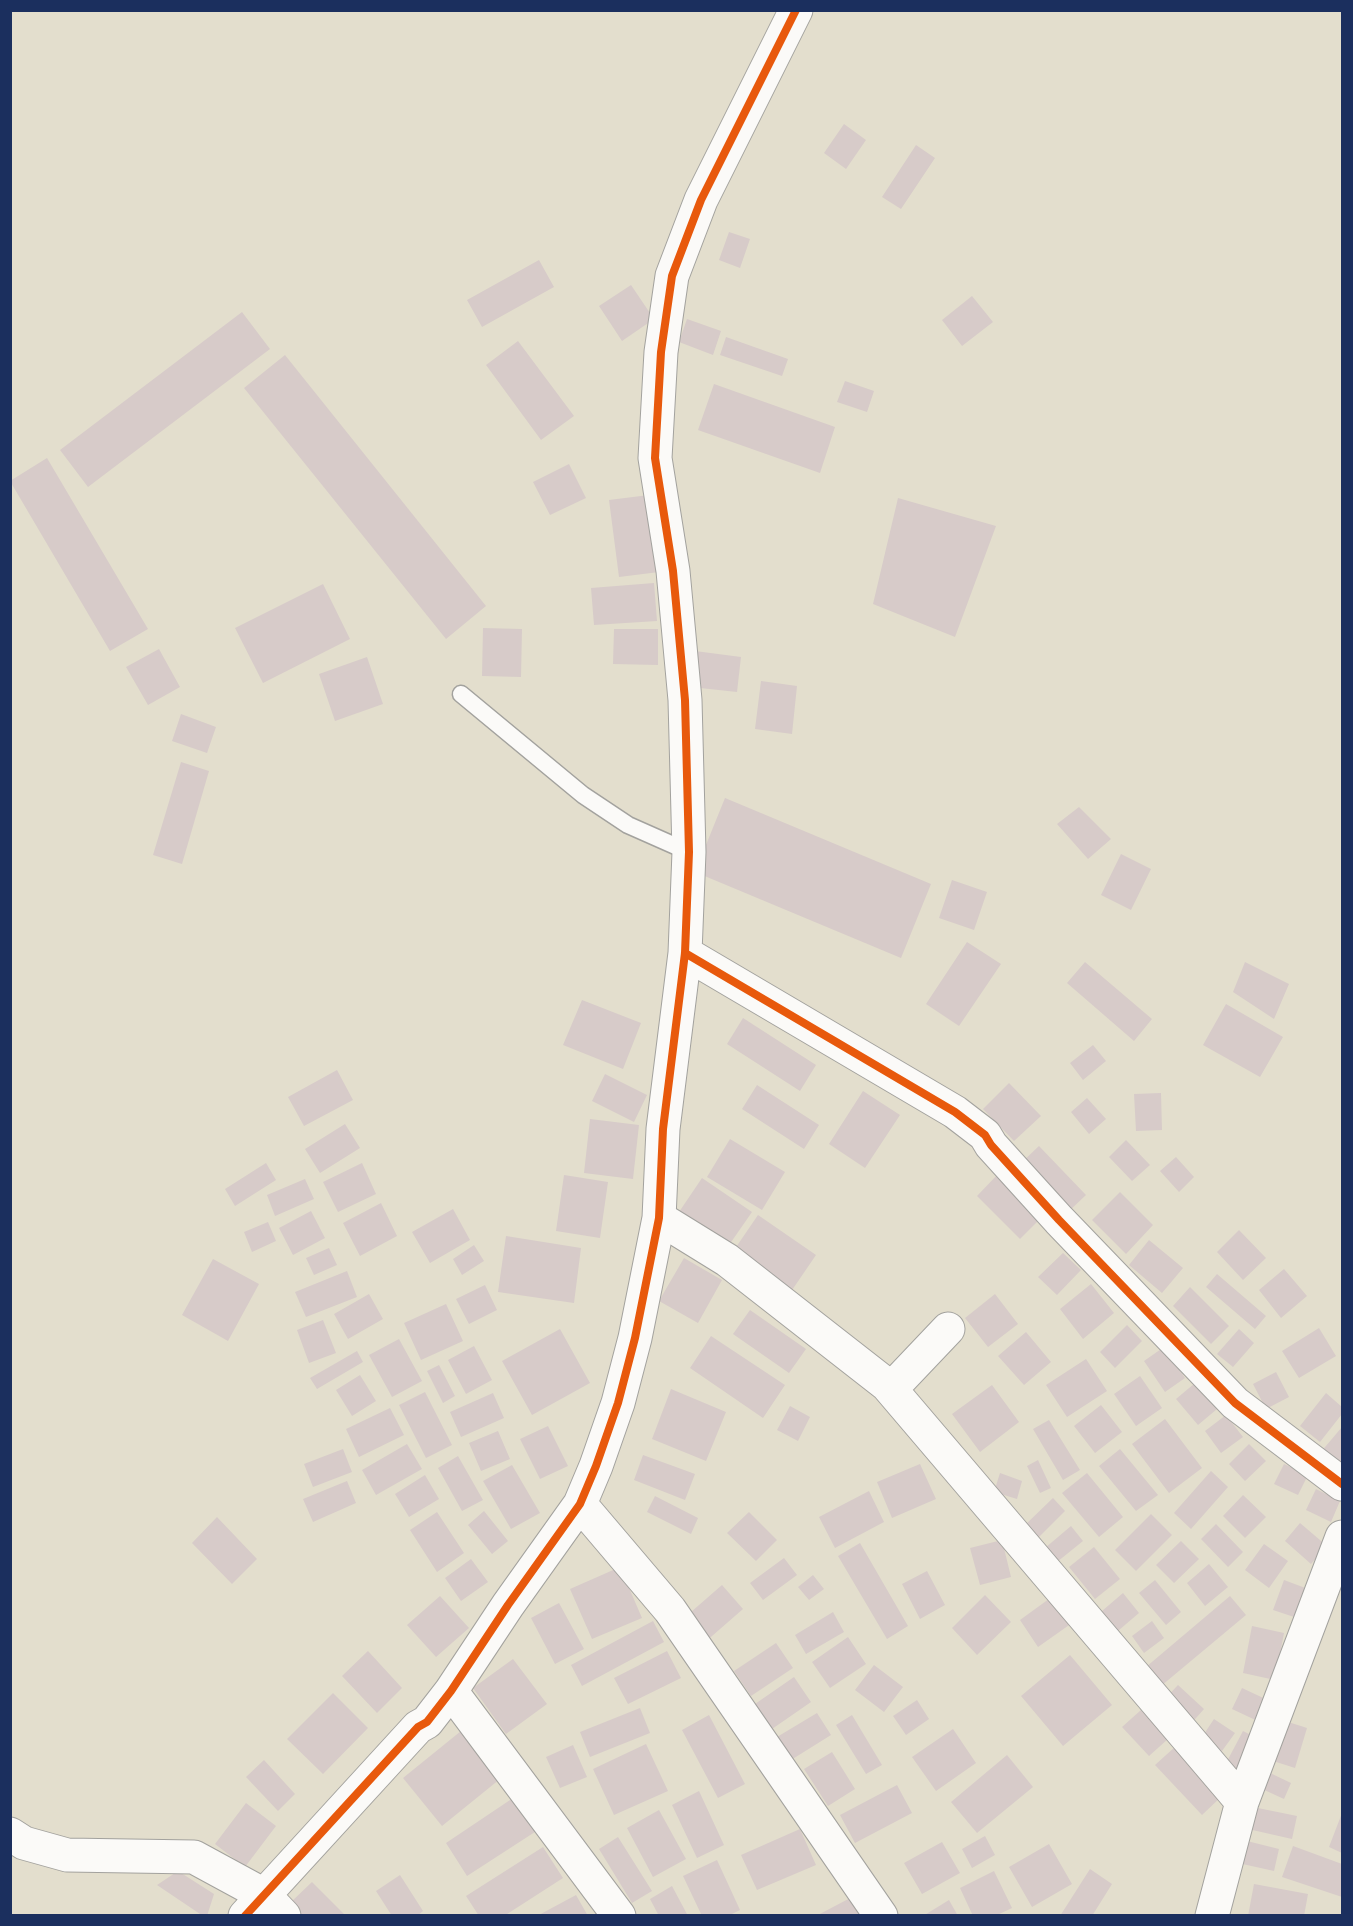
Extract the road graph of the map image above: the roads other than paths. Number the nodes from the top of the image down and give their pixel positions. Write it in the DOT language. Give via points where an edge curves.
graph roads {
  1 [pos="796,10"];
  2 [pos="461,694"];
  3 [pos="689,852"];
  4 [pos="686,953"];
  5 [pos="659,1218"];
  6 [pos="948,1329"];
  7 [pos="885,1383"];
  8 [pos="1342,1485"];
  9 [pos="580,1504"];
  10 [pos="1342,1537"];
  11 [pos="451,1691"];
  12 [pos="1242,1802"];
  13 [pos="10,1834"];
  14 [pos="264,1909"];
  15 [pos="619,1916"];
  16 [pos="881,1916"];
  17 [pos="1212,1916"];
  1 -- 3 [label="street" via="701,200 672,276 661,352 655,458 674,571 685,700"];
  2 -- 3 [label="lane" via="583,795 628,825"];
  3 -- 4 [label="street"];
  4 -- 5 [label="street" via="663,1129"];
  4 -- 8 [label="street" via="955,1112 985,1135 1059,1220 1235,1403"];
  5 -- 7 [label="street" via="728,1260"];
  5 -- 9 [label="street" via="618,1403"];
  6 -- 7 [label="street"];
  7 -- 12 [label="street"];
  9 -- 11 [label="street"];
  9 -- 16 [label="street" via="670,1610"];
  10 -- 12 [label="street"];
  11 -- 14 [label="street"];
  11 -- 15 [label="street"];
  12 -- 17 [label="street"];
  13 -- 14 [label="street" via="24,1843 67,1856 194,1857"];
}
